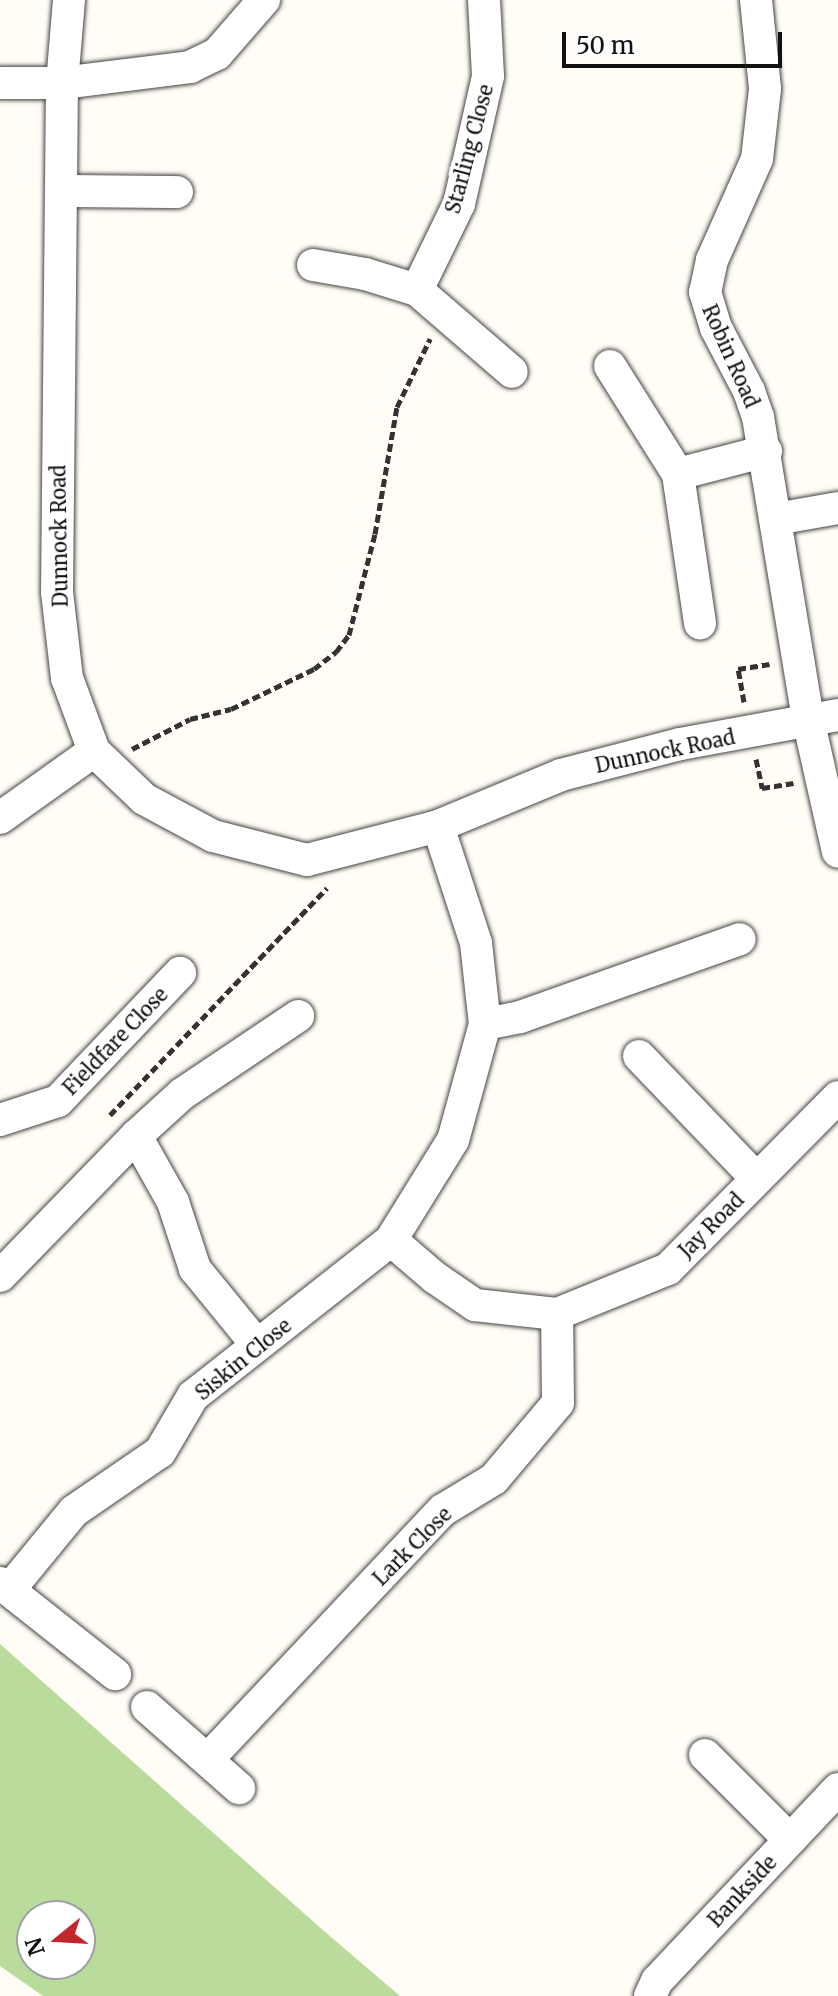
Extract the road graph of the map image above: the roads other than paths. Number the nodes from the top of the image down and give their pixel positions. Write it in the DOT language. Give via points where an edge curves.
graph roads {
  1 [pos="69,0"];
  2 [pos="264,0"];
  3 [pos="484,0"];
  4 [pos="756,0"];
  5 [pos="0,83"];
  6 [pos="62,83"];
  7 [pos="61,191"];
  8 [pos="177,192"];
  9 [pos="313,265"];
  10 [pos="417,290"];
  11 [pos="610,366"];
  12 [pos="512,372"];
  13 [pos="766,451"];
  14 [pos="678,474"];
  15 [pos="838,508"];
  16 [pos="776,519"];
  17 [pos="700,623"];
  18 [pos="823,717"];
  19 [pos="100,757"];
  20 [pos="0,818"];
  21 [pos="438,826"];
  22 [pos="838,852"];
  23 [pos="740,939"];
  24 [pos="180,973"];
  25 [pos="298,1016"];
  26 [pos="485,1024"];
  27 [pos="639,1056"];
  28 [pos="838,1097"];
  29 [pos="14,1116"];
  30 [pos="136,1136"];
  31 [pos="757,1179"];
  32 [pos="391,1240"];
  33 [pos="0,1276"];
  34 [pos="557,1314"];
  35 [pos="257,1345"];
  36 [pos="4,1586"];
  37 [pos="115,1674"];
  38 [pos="147,1707"];
  39 [pos="705,1755"];
  40 [pos="208,1759"];
  41 [pos="239,1788"];
  42 [pos="838,1789"];
  43 [pos="790,1840"];
  44 [pos="650,1996"];
  1 -- 6 [label="street, Dunnock Road"];
  2 -- 6 [label="street" via="217,54 190,67"];
  3 -- 10 [label="street, Starling Close" via="488,76 459,204"];
  4 -- 13 [label="street, Robin Road" via="765,89 757,159 712,260 705,292 716,328 749,391"];
  5 -- 6 [label="street"];
  6 -- 7 [label="street, Dunnock Road"];
  7 -- 8 [label="street"];
  7 -- 19 [label="street, Dunnock Road" via="57,592 67,678"];
  9 -- 10 [label="street"];
  10 -- 12 [label="street"];
  11 -- 14 [label="street"];
  13 -- 14 [label="street"];
  13 -- 16 [label="street, Robin Road"];
  14 -- 17 [label="street"];
  15 -- 16 [label="street"];
  16 -- 18 [label="street, Robin Road"];
  18 -- 21 [label="street, Dunnock Road" via="680,744 561,775"];
  18 -- 22 [label="street"];
  19 -- 20 [label="street"];
  19 -- 21 [label="street, Dunnock Road" via="144,799 213,836 307,860"];
  21 -- 26 [label="street, Siskin Close" via="476,943"];
  23 -- 26 [label="street" via="520,1017"];
  24 -- 29 [label="street, Fieldfare Close" via="58,1101"];
  25 -- 30 [label="street" via="182,1094"];
  26 -- 32 [label="street, Siskin Close" via="453,1140"];
  27 -- 31 [label="street"];
  28 -- 31 [label="street, Jay Road"];
  30 -- 33 [label="street"];
  30 -- 35 [label="street" via="173,1202 195,1269"];
  31 -- 34 [label="street, Jay Road" via="668,1269"];
  32 -- 34 [label="street" via="475,1305"];
  32 -- 35 [label="street, Siskin Close"];
  34 -- 40 [label="street, Lark Close" via="558,1403 494,1479 443,1510"];
  35 -- 36 [label="street, Siskin Close" via="193,1396 160,1452 59,1526"];
  36 -- 37 [label="street"];
  38 -- 40 [label="street"];
  39 -- 43 [label="street"];
  40 -- 41 [label="street"];
  42 -- 43 [label="street, Bankside"];
  43 -- 44 [label="street, Bankside" via="657,1981"];
}
